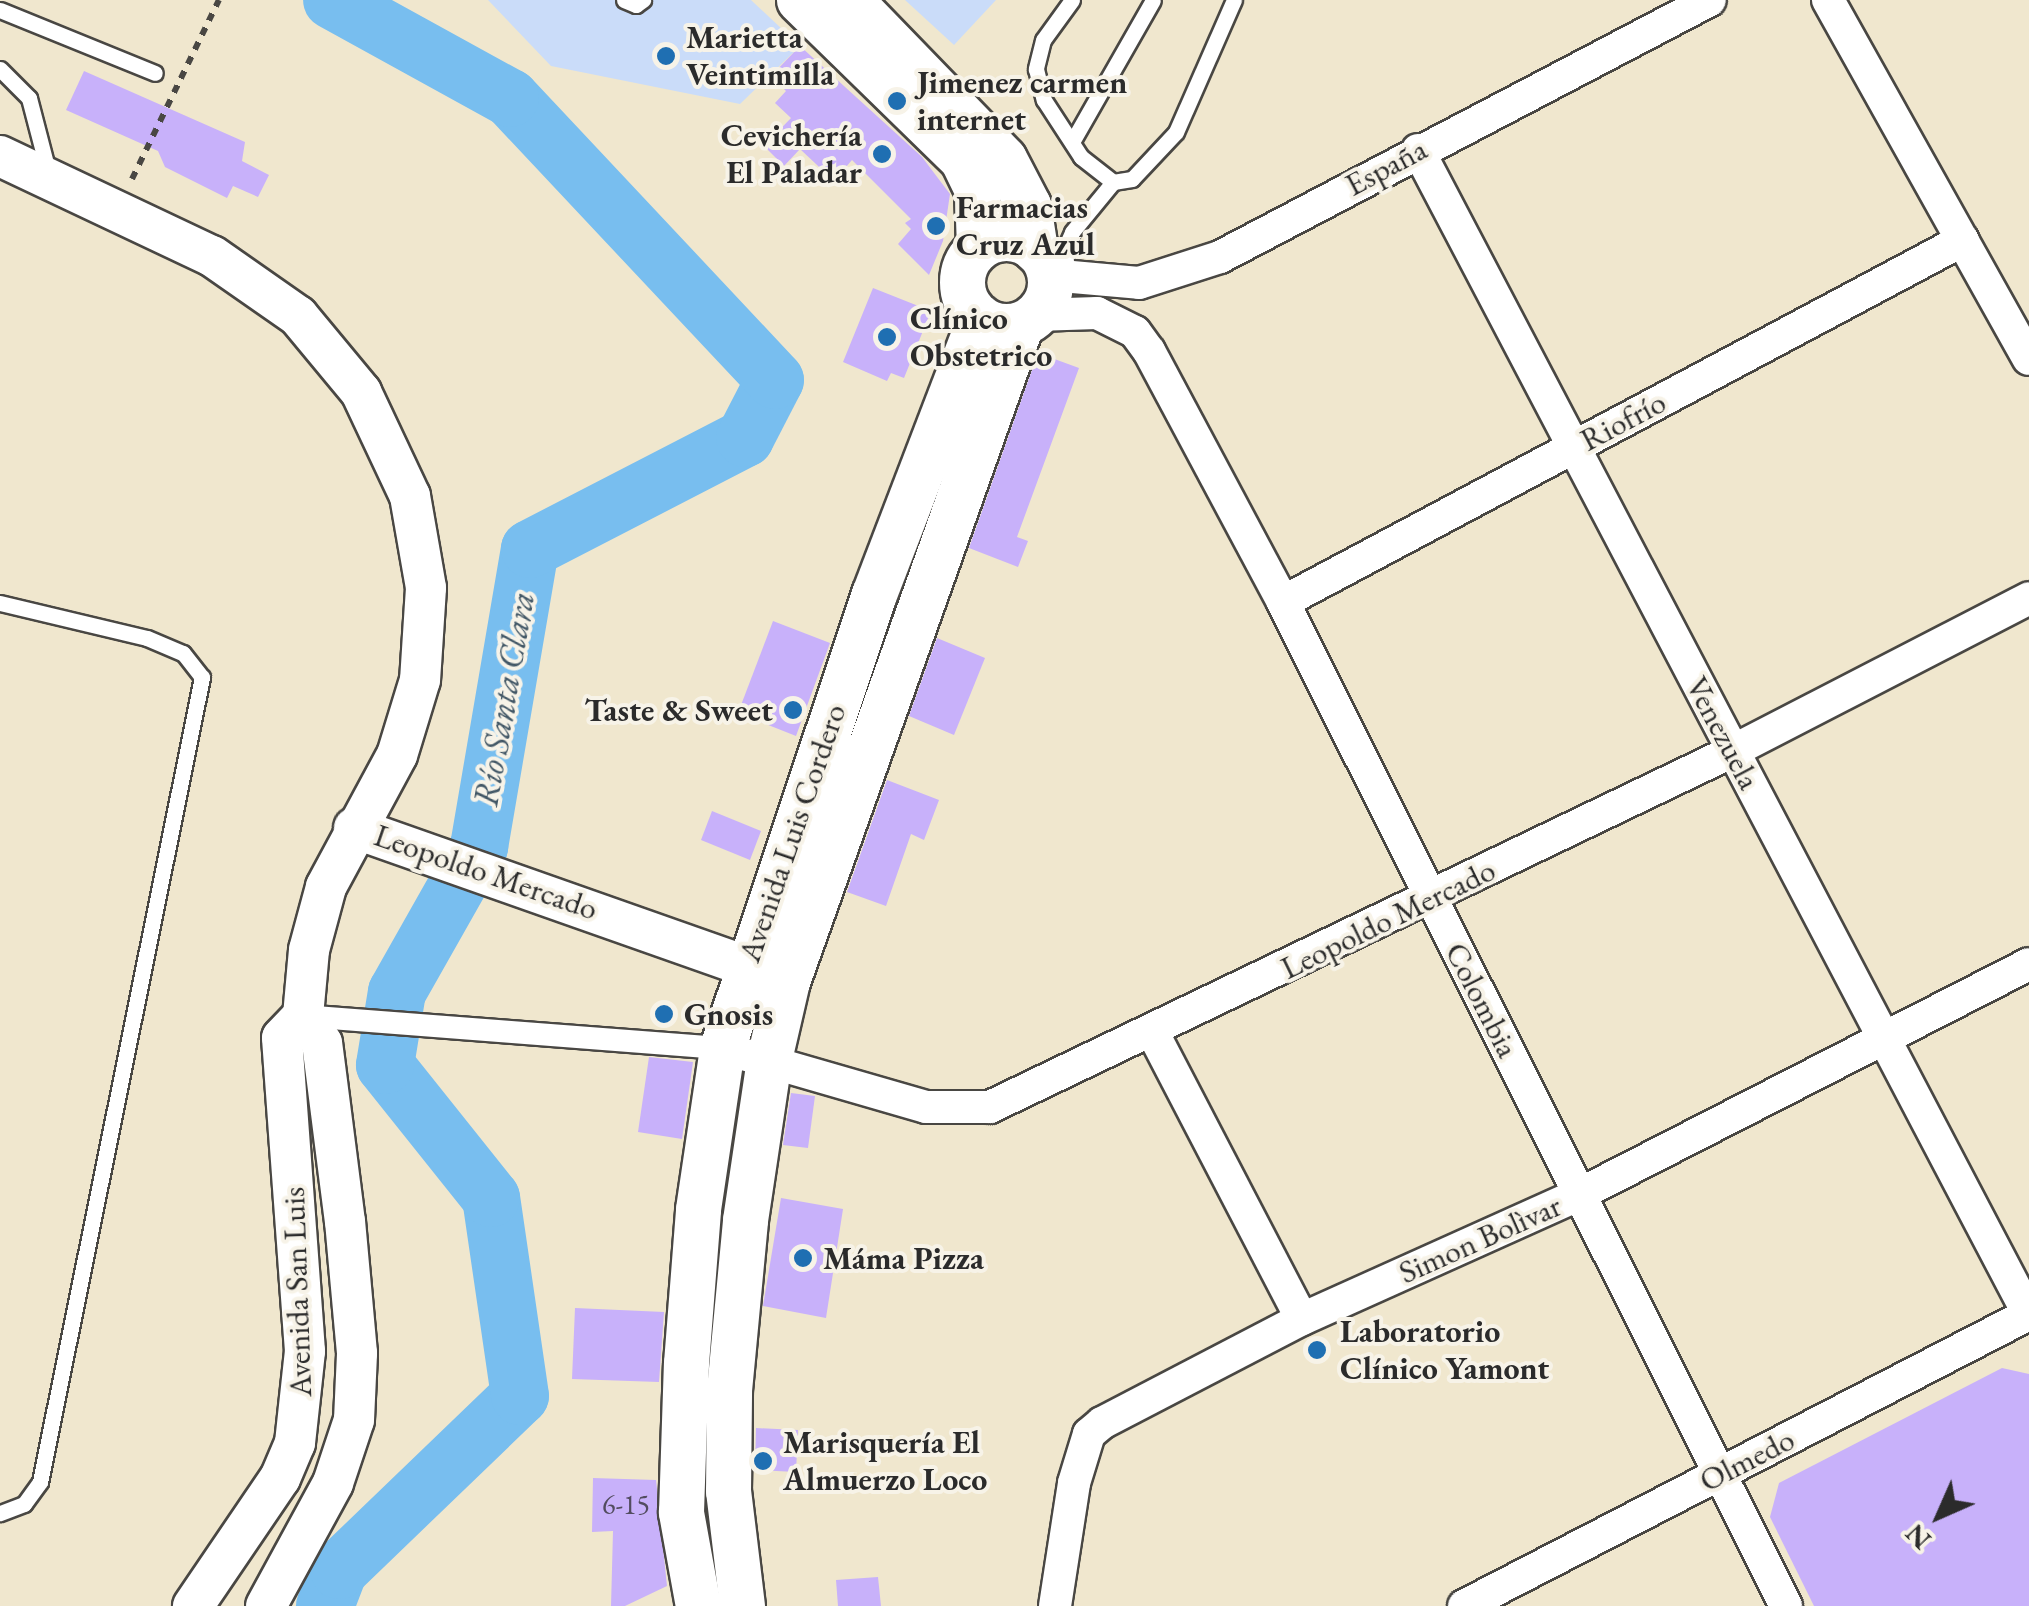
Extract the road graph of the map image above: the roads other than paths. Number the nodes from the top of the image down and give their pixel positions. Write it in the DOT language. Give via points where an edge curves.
graph roads {
  1 [pos="624,0"];
  2 [pos="643,0"];
  3 [pos="799,0"];
  4 [pos="850,0"];
  5 [pos="1072,0"];
  6 [pos="1153,0"];
  7 [pos="1234,0"];
  8 [pos="1710,0"];
  9 [pos="1828,0"];
  10 [pos="0,10"];
  11 [pos="0,69"];
  12 [pos="155,73"];
  13 [pos="1072,142"];
  14 [pos="1418,150"];
  15 [pos="0,156"];
  16 [pos="50,180"];
  17 [pos="1113,182"];
  18 [pos="1962,240"];
  19 [pos="979,247"];
  20 [pos="1031,293"];
  21 [pos="2029,359"];
  22 [pos="1574,447"];
  23 [pos="2029,598"];
  24 [pos="1283,602"];
  25 [pos="0,603"];
  26 [pos="1733,752"];
  27 [pos="354,828"];
  28 [pos="1431,899"];
  29 [pos="2029,964"];
  30 [pos="767,972"];
  31 [pos="303,1016"];
  32 [pos="1153,1033"];
  33 [pos="1884,1040"];
  34 [pos="722,1048"];
  35 [pos="769,1059"];
  36 [pos="1580,1194"];
  37 [pos="2029,1315"];
  38 [pos="1302,1319"];
  39 [pos="1720,1474"];
  40 [pos="0,1513"];
  41 [pos="194,1606"];
  42 [pos="266,1606"];
  43 [pos="698,1606"];
  44 [pos="742,1606"];
  45 [pos="1056,1606"];
  46 [pos="1464,1606"];
  47 [pos="1786,1606"];
  1 -- 2 [label="lane"];
  3 -- 19 [label="main road" via="962,159 977,190"];
  4 -- 20 [label="main road" via="1004,159 1028,205"];
  5 -- 13 [label="lane" via="1043,40 1036,68 1044,100"];
  6 -- 13 [label="lane"];
  7 -- 17 [label="lane" via="1176,132 1132,179"];
  8 -- 14 [label="street, España"];
  9 -- 18 [label="street"];
  10 -- 12 [label="lane"];
  11 -- 16 [label="lane" via="28,98"];
  13 -- 17 [label="lane"];
  14 -- 20 [label="street, España" via="1173,276"];
  14 -- 22 [label="street, Venezuela"];
  15 -- 16 [label="street, Leopoldo Mercado"];
  16 -- 27 [label="street, Leopoldo Mercado" via="212,256 298,316 362,392 410,496 426,588 420,680 397,755"];
  17 -- 20 [label="lane"];
  18 -- 21 [label="street"];
  18 -- 22 [label="street, Riofrío"];
  19 -- 20 [label="main road" via="1001,238"];
  19 -- 20 [label="main road" via="962,282"];
  20 -- 24 [label="street, Colombia" via="1135,332"];
  20 -- 30 [label="main road, Avenida Luis Cordero" via="874,594"];
  22 -- 24 [label="street, Riofrío"];
  22 -- 26 [label="street, Venezuela"];
  23 -- 26 [label="street, Leopoldo Mercado"];
  24 -- 28 [label="street, Colombia"];
  25 -- 40 [label="lane" via="147,638 182,653 202,677 40,1482 24,1504"];
  26 -- 28 [label="street, Leopoldo Mercado"];
  26 -- 33 [label="street, Venezuela"];
  27 -- 30 [label="street, Leopoldo Mercado"];
  27 -- 31 [label="street, Avenida San Luis" via="308,950"];
  28 -- 32 [label="street, Leopoldo Mercado"];
  28 -- 36 [label="street, Colombia"];
  29 -- 33 [label="street, Simon Bolìvar"];
  30 -- 34 [label="main road, Avenida Luis Cordero"];
  30 -- 35 [label="main road, Avenida Luis Cordero"];
  31 -- 34 [label="street"];
  31 -- 41 [label="street, Avenida San Luis" via="282,1038 305,1399 280,1478"];
  31 -- 42 [label="street, Avenida San Luis" via="322,1044 343,1204 357,1353 354,1420 333,1483"];
  32 -- 35 [label="street, Leopoldo Mercado" via="990,1107 926,1106"];
  32 -- 38 [label="street"];
  33 -- 36 [label="street, Simon Bolìvar"];
  33 -- 37 [label="street, Venezuela"];
  34 -- 35 [label="street, Leopoldo Mercado"];
  34 -- 43 [label="main road, Avenida Luis Cordero" via="698,1210 686,1363 680,1512"];
  35 -- 44 [label="main road, Avenida Luis Cordero" via="744,1220 730,1390 728,1491"];
  36 -- 38 [label="street, Simon Bolìvar"];
  36 -- 39 [label="street, Colombia"];
  37 -- 39 [label="street, Olmedo"];
  38 -- 45 [label="street, Simon Bolìvar" via="1118,1413 1090,1434 1074,1483"];
  39 -- 46 [label="street, Olmedo"];
  39 -- 47 [label="street, Colombia"];
}
